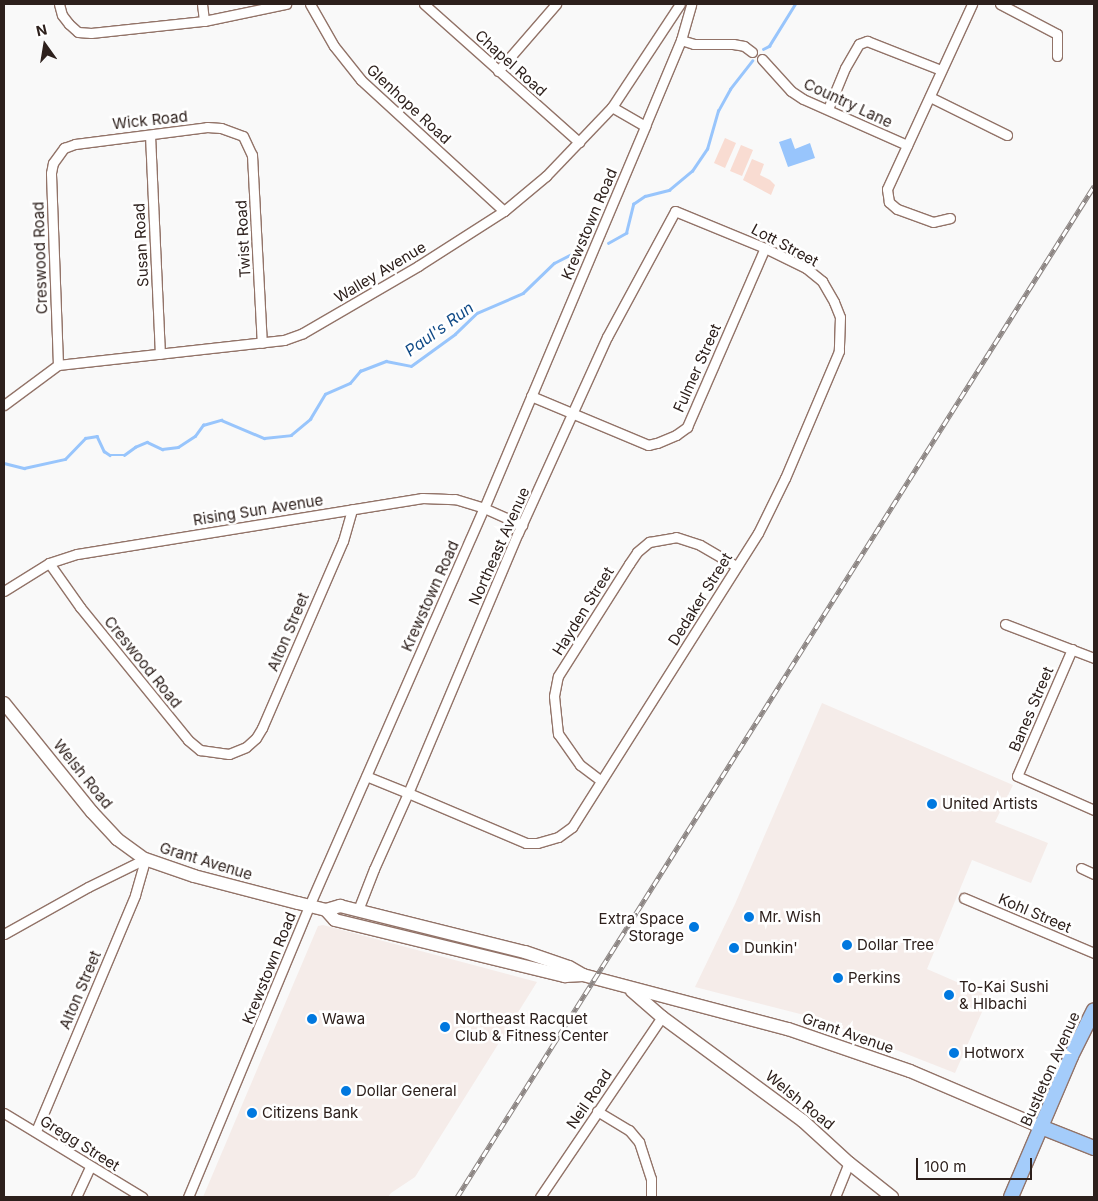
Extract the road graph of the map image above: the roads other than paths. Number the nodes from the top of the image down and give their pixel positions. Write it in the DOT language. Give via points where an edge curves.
graph roads {
  1 [pos="59,4"];
  2 [pos="202,4"];
  3 [pos="286,4"];
  4 [pos="310,4"];
  5 [pos="424,4"];
  6 [pos="556,4"];
  7 [pos="680,4"];
  8 [pos="691,4"];
  9 [pos="972,4"];
  10 [pos="1000,4"];
  11 [pos="204,21"];
  12 [pos="681,40"];
  13 [pos="752,52"];
  14 [pos="1057,56"];
  15 [pos="762,59"];
  16 [pos="941,70"];
  17 [pos="498,71"];
  18 [pos="930,97"];
  19 [pos="612,107"];
  20 [pos="828,109"];
  21 [pos="645,126"];
  22 [pos="150,135"];
  23 [pos="1007,135"];
  24 [pos="243,136"];
  25 [pos="579,142"];
  26 [pos="907,145"];
  27 [pos="61,152"];
  28 [pos="504,211"];
  29 [pos="686,214"];
  30 [pos="950,218"];
  31 [pos="765,248"];
  32 [pos="841,330"];
  33 [pos="262,343"];
  34 [pos="160,354"];
  35 [pos="58,365"];
  36 [pos="531,396"];
  37 [pos="4,405"];
  38 [pos="573,414"];
  39 [pos="484,508"];
  40 [pos="352,509"];
  41 [pos="522,525"];
  42 [pos="49,563"];
  43 [pos="736,566"];
  44 [pos="4,592"];
  45 [pos="1005,624"];
  46 [pos="1072,649"];
  47 [pos="1094,658"];
  48 [pos="4,702"];
  49 [pos="232,753"];
  50 [pos="366,776"];
  51 [pos="600,780"];
  52 [pos="408,793"];
  53 [pos="1094,810"];
  54 [pos="145,859"];
  55 [pos="1080,868"];
  56 [pos="1094,874"];
  57 [pos="964,898"];
  58 [pos="309,906"];
  59 [pos="326,910"];
  60 [pos="358,910"];
  61 [pos="4,934"];
  62 [pos="1094,954"];
  63 [pos="583,975"];
  64 [pos="628,988"];
  65 [pos="674,1000"];
  66 [pos="1094,1010"];
  67 [pos="662,1017"];
  68 [pos="683,1032"];
  69 [pos="597,1111"];
  70 [pos="4,1113"];
  71 [pos="1041,1126"];
  72 [pos="36,1131"];
  73 [pos="1094,1148"];
  74 [pos="849,1163"];
  75 [pos="90,1167"];
  76 [pos="76,1197"];
  77 [pos="142,1197"];
  78 [pos="188,1197"];
  79 [pos="540,1197"];
  80 [pos="651,1197"];
  81 [pos="834,1197"];
  82 [pos="892,1197"];
  83 [pos="1011,1197"];
  1 -- 11 [label="street" via="62,15 78,32"];
  2 -- 11 [label="street"];
  3 -- 11 [label="street"];
  4 -- 28 [label="street, Glenhope Road" via="334,46 361,80"];
  5 -- 17 [label="street, Chapel Road"];
  6 -- 17 [label="street"];
  7 -- 19 [label="street, Walley Avenue"];
  8 -- 12 [label="street, Krewstown Road"];
  9 -- 16 [label="street"];
  10 -- 14 [label="street" via="1057,34"];
  12 -- 13 [label="street" via="694,44 734,44"];
  12 -- 21 [label="street, Krewstown Road"];
  15 -- 20 [label="street, Country Lane" via="791,91"];
  16 -- 18 [label="street"];
  16 -- 20 [label="street" via="867,40 859,44 845,68"];
  17 -- 25 [label="street, Chapel Road"];
  18 -- 23 [label="street"];
  18 -- 26 [label="street"];
  19 -- 21 [label="street"];
  19 -- 25 [label="street, Walley Avenue"];
  20 -- 26 [label="street, Country Lane"];
  21 -- 36 [label="street, Krewstown Road"];
  22 -- 24 [label="street, Wick Road" via="221,128"];
  22 -- 27 [label="street, Wick Road" via="82,143"];
  22 -- 34 [label="street, Susan Road"];
  24 -- 33 [label="street, Twist Road" via="252,154"];
  25 -- 28 [label="street, Walley Avenue" via="546,176"];
  26 -- 30 [label="street" via="888,189 889,202 897,210 932,222"];
  27 -- 35 [label="street, Creswood Road" via="53,162 51,173"];
  28 -- 33 [label="street, Walley Avenue" via="303,333"];
  29 -- 31 [label="street, Lott Street"];
  29 -- 38 [label="street, Northeast Avenue" via="675,210 607,337"];
  31 -- 32 [label="street, Lott Street" via="806,268 822,281 840,317"];
  31 -- 38 [label="street, Fulmer Street" via="687,427 668,440 648,444"];
  32 -- 43 [label="street, Dedaker Street" via="839,351 820,397 758,533"];
  33 -- 34 [label="street, Walley Avenue"];
  34 -- 35 [label="street, Walley Avenue"];
  35 -- 37 [label="street"];
  36 -- 38 [label="street, Fulmer Street"];
  36 -- 39 [label="street, Krewstown Road"];
  38 -- 41 [label="street, Northeast Avenue"];
  39 -- 40 [label="street, Rising Sun Avenue" via="455,499 422,498"];
  39 -- 41 [label="street, Rising Sun Avenue"];
  39 -- 50 [label="street, Krewstown Road"];
  40 -- 42 [label="street, Rising Sun Avenue" via="106,548"];
  40 -- 49 [label="street, Alton Street" via="343,541 262,728 246,747"];
  41 -- 52 [label="street, Northeast Avenue"];
  42 -- 44 [label="street, Rising Sun Avenue"];
  42 -- 49 [label="street, Creswood Road" via="80,607 188,740 200,750"];
  43 -- 51 [label="street, Dedaker Street"];
  43 -- 51 [label="street, Hayden Street" via="700,545 676,537 649,542 629,564 558,676 554,696 558,734 580,765"];
  45 -- 46 [label="street"];
  46 -- 47 [label="street"];
  46 -- 53 [label="street, Banes Street" via="1017,776"];
  48 -- 54 [label="main road, Welsh Road" via="92,812 117,838"];
  50 -- 52 [label="street"];
  50 -- 58 [label="street, Krewstown Road"];
  51 -- 52 [label="street, Dedaker Street" via="572,827 558,837 530,842"];
  52 -- 60 [label="street, Northeast Avenue"];
  54 -- 58 [label="main road, Grant Avenue" via="194,876"];
  54 -- 61 [label="street, Grant Avenue"];
  54 -- 72 [label="street, Alton Street" via="134,895"];
  55 -- 56 [label="street"];
  57 -- 62 [label="street, Kohl Street"];
  58 -- 59 [label="main road, Grant Avenue"];
  58 -- 78 [label="street, Krewstown Road"];
  59 -- 60 [label="main road, Grant Avenue" via="340,906"];
  59 -- 63 [label="main road, Grant Avenue" via="335,920 565,976"];
  60 -- 63 [label="main road, Grant Avenue" via="525,952"];
  63 -- 64 [label="main road, Grant Avenue"];
  64 -- 65 [label="main road, Grant Avenue"];
  64 -- 67 [label="main road, Welsh Road"];
  65 -- 68 [label="main road, Welsh Road" via="673,1014"];
  65 -- 71 [label="main road, Grant Avenue" via="770,1024 847,1048"];
  66 -- 71 [label="main road, Bustleton Avenue"];
  67 -- 68 [label="main road, Welsh Road"];
  67 -- 69 [label="street, Neil Road"];
  68 -- 74 [label="main road, Welsh Road" via="803,1122"];
  69 -- 79 [label="street, Neil Road"];
  69 -- 80 [label="street" via="629,1130 639,1142 651,1179"];
  70 -- 72 [label="street, Gregg Street"];
  71 -- 73 [label="main road, Grant Avenue"];
  71 -- 83 [label="main road, Bustleton Avenue"];
  72 -- 75 [label="street, Gregg Street"];
  74 -- 81 [label="street"];
  74 -- 82 [label="main road, Welsh Road"];
  75 -- 76 [label="street"];
  75 -- 77 [label="street, Gregg Street"];
}
